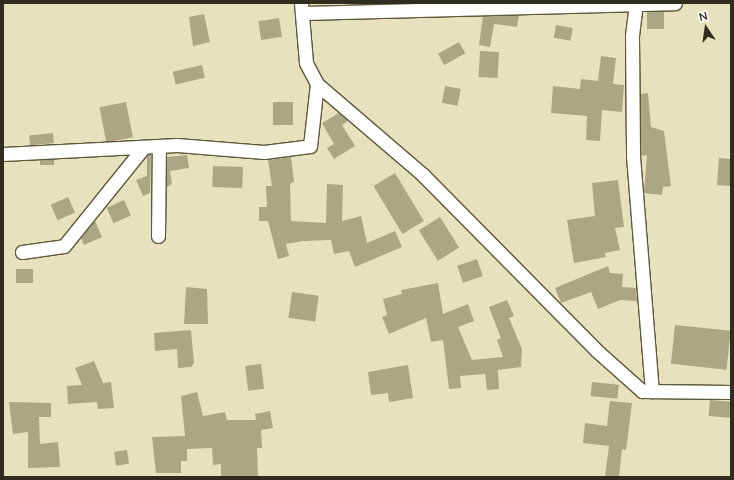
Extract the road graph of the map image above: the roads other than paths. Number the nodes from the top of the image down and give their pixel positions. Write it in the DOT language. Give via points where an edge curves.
graph roads {
  1 [pos="675,3"];
  2 [pos="635,5"];
  3 [pos="301,8"];
  4 [pos="317,84"];
  5 [pos="159,146"];
  6 [pos="143,148"];
  7 [pos="3,154"];
  8 [pos="158,236"];
  9 [pos="22,252"];
  10 [pos="652,391"];
  11 [pos="731,392"];
  1 -- 2 [label="street"];
  2 -- 3 [label="street"];
  2 -- 10 [label="street" via="633,156"];
  3 -- 4 [label="street" via="306,63"];
  4 -- 5 [label="street" via="310,146 264,152"];
  4 -- 10 [label="street" via="423,175 596,350 642,391"];
  5 -- 6 [label="street"];
  5 -- 8 [label="street"];
  6 -- 7 [label="street"];
  6 -- 9 [label="street" via="64,246"];
  10 -- 11 [label="street"];
}
